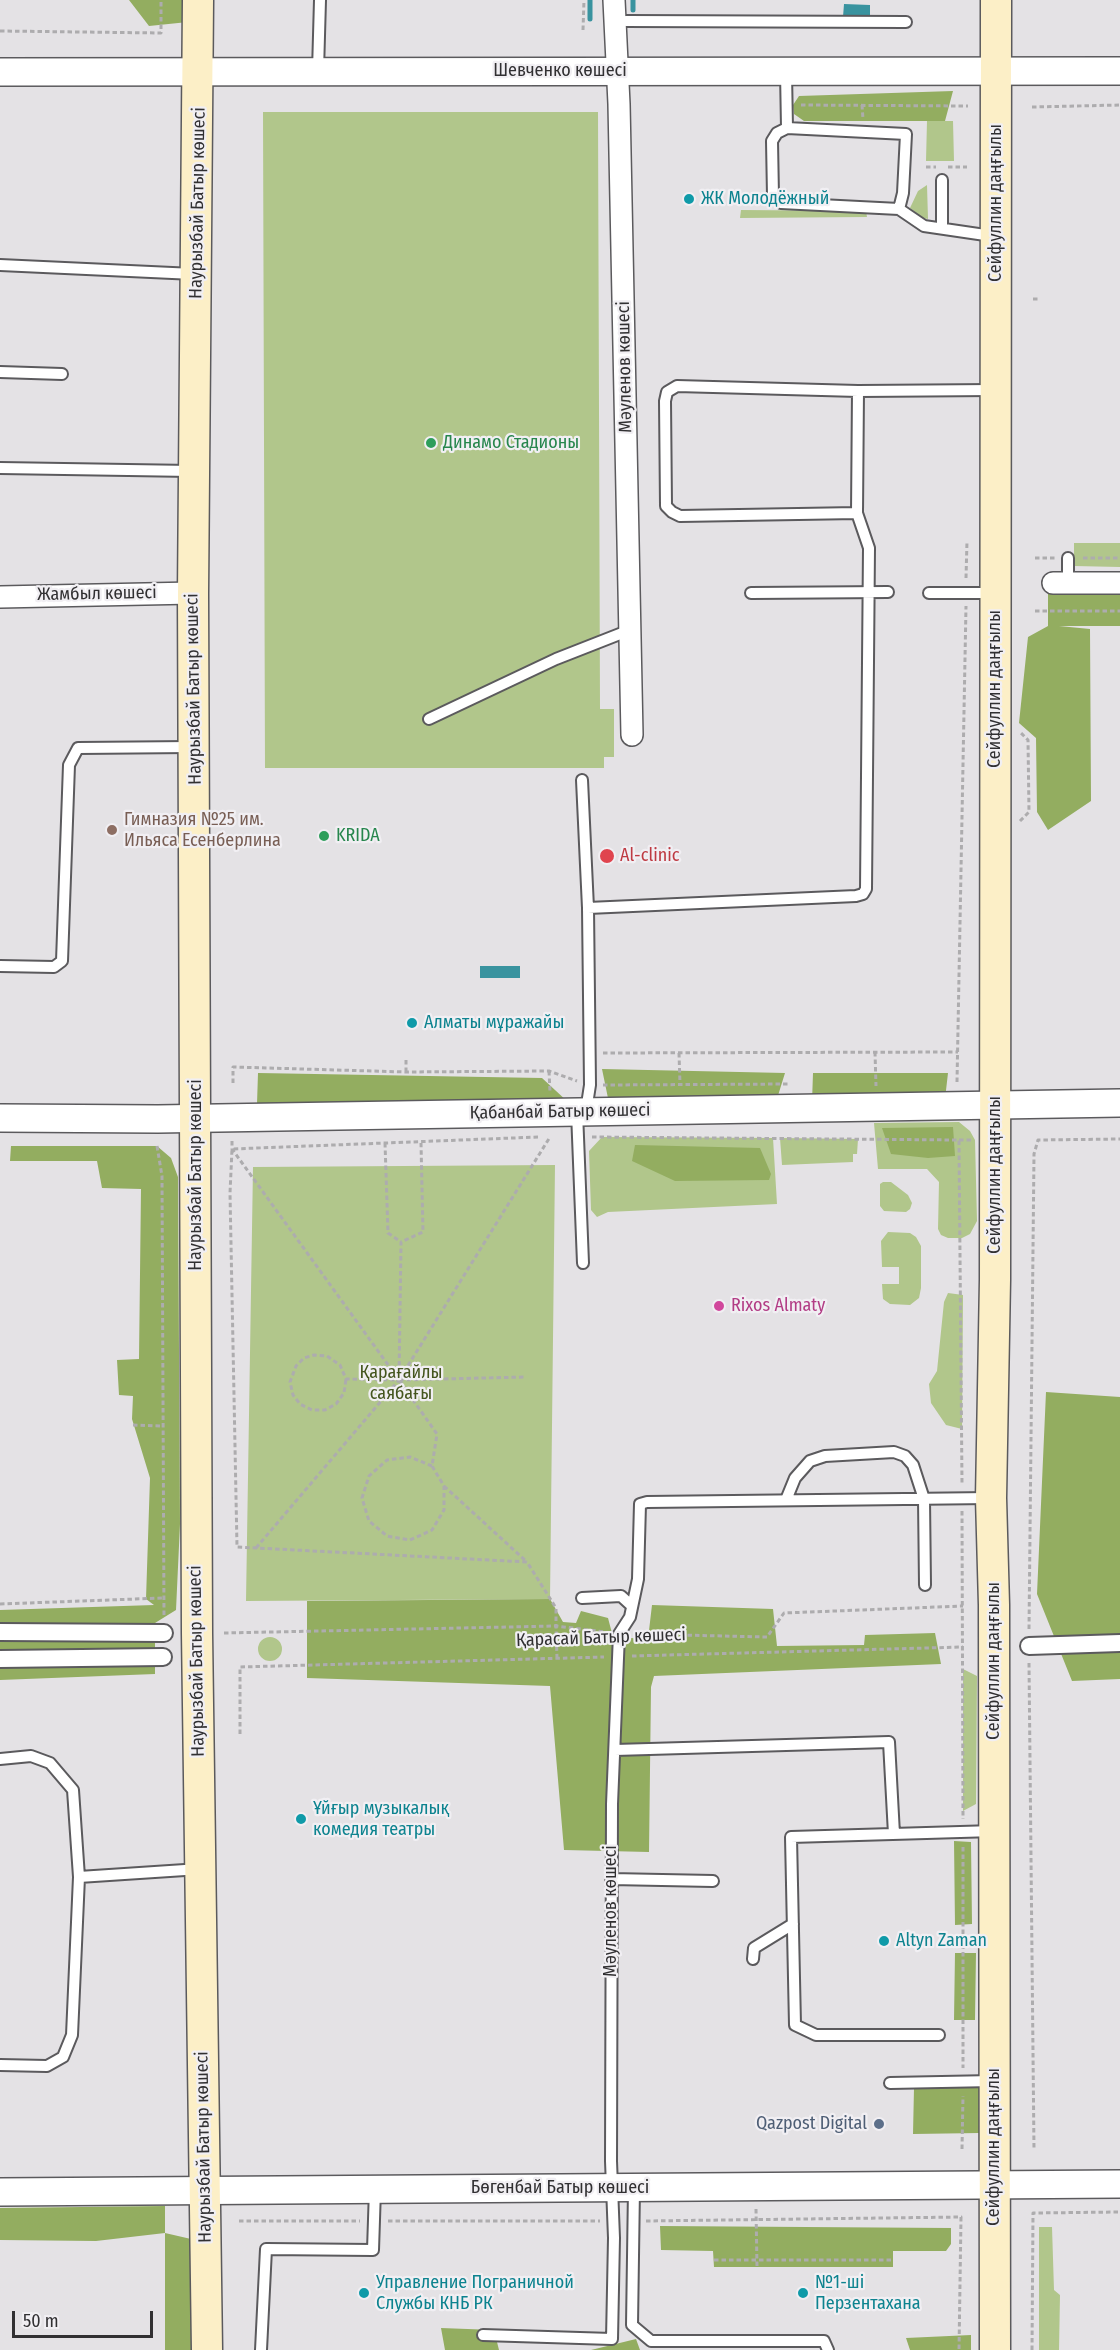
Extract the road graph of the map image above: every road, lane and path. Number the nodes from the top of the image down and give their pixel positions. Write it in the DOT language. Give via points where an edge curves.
graph roads {
  1 [pos="161,0"];
  2 [pos="198,0"];
  3 [pos="320,0"];
  4 [pos="584,0"];
  5 [pos="614,0"];
  6 [pos="996,0"];
  7 [pos="626,21"];
  8 [pos="906,22"];
  9 [pos="583,30"];
  10 [pos="0,31"];
  11 [pos="200,71"];
  12 [pos="318,71"];
  13 [pos="1120,71"];
  14 [pos="0,72"];
  15 [pos="617,72"];
  16 [pos="786,72"];
  17 [pos="996,72"];
  18 [pos="793,105"];
  19 [pos="861,105"];
  20 [pos="1120,105"];
  21 [pos="968,106"];
  22 [pos="1032,107"];
  23 [pos="863,121"];
  24 [pos="787,128"];
  25 [pos="942,180"];
  26 [pos="899,208"];
  27 [pos="942,228"];
  28 [pos="996,236"];
  29 [pos="0,265"];
  30 [pos="197,274"];
  31 [pos="1033,298"];
  32 [pos="1040,299"];
  33 [pos="0,372"];
  34 [pos="62,374"];
  35 [pos="995,390"];
  36 [pos="858,392"];
  37 [pos="0,468"];
  38 [pos="195,471"];
  39 [pos="857,513"];
  40 [pos="967,541"];
  41 [pos="1068,558"];
  42 [pos="1060,583"];
  43 [pos="1120,583"];
  44 [pos="868,592"];
  45 [pos="888,592"];
  46 [pos="193,593"];
  47 [pos="751,593"];
  48 [pos="929,593"];
  49 [pos="980,593"];
  50 [pos="0,597"];
  51 [pos="1035,611"];
  52 [pos="1120,611"];
  53 [pos="630,630"];
  54 [pos="429,719"];
  55 [pos="632,735"];
  56 [pos="195,747"];
  57 [pos="582,780"];
  58 [pos="588,908"];
  59 [pos="0,966"];
  60 [pos="875,1052"];
  61 [pos="958,1052"];
  62 [pos="589,1053"];
  63 [pos="679,1053"];
  64 [pos="406,1060"];
  65 [pos="232,1067"];
  66 [pos="549,1071"];
  67 [pos="406,1072"];
  68 [pos="957,1082"];
  69 [pos="233,1083"];
  70 [pos="550,1096"];
  71 [pos="1120,1103"];
  72 [pos="995,1105"];
  73 [pos="877,1107"];
  74 [pos="680,1110"];
  75 [pos="197,1117"];
  76 [pos="0,1118"];
  77 [pos="580,1120"];
  78 [pos="550,1137"];
  79 [pos="1120,1139"];
  80 [pos="959,1140"];
  81 [pos="975,1140"];
  82 [pos="385,1143"];
  83 [pos="421,1143"];
  84 [pos="157,1146"];
  85 [pos="232,1149"];
  86 [pos="401,1242"];
  87 [pos="583,1263"];
  88 [pos="526,1377"];
  89 [pos="346,1379"];
  90 [pos="399,1380"];
  91 [pos="133,1425"];
  92 [pos="163,1426"];
  93 [pos="432,1467"];
  94 [pos="444,1486"];
  95 [pos="924,1498"];
  96 [pos="977,1498"];
  97 [pos="786,1500"];
  98 [pos="237,1547"];
  99 [pos="256,1548"];
  100 [pos="527,1562"];
  101 [pos="925,1585"];
  102 [pos="164,1598"];
  103 [pos="582,1598"];
  104 [pos="0,1604"];
  105 [pos="632,1606"];
  106 [pos="0,1632"];
  107 [pos="164,1633"];
  108 [pos="224,1633"];
  109 [pos="1120,1643"];
  110 [pos="1029,1646"];
  111 [pos="963,1647"];
  112 [pos="163,1657"];
  113 [pos="620,1657"];
  114 [pos="557,1658"];
  115 [pos="0,1659"];
  116 [pos="240,1734"];
  117 [pos="615,1750"];
  118 [pos="0,1759"];
  119 [pos="994,1831"];
  120 [pos="963,1832"];
  121 [pos="894,1834"];
  122 [pos="200,1869"];
  123 [pos="79,1877"];
  124 [pos="611,1879"];
  125 [pos="713,1881"];
  126 [pos="793,1924"];
  127 [pos="753,1959"];
  128 [pos="939,2035"];
  129 [pos="0,2065"];
  130 [pos="993,2081"];
  131 [pos="963,2082"];
  132 [pos="890,2083"];
  133 [pos="962,2149"];
  134 [pos="1034,2150"];
  135 [pos="1120,2184"];
  136 [pos="994,2185"];
  137 [pos="756,2187"];
  138 [pos="623,2188"];
  139 [pos="375,2189"];
  140 [pos="205,2190"];
  141 [pos="0,2192"];
  142 [pos="1120,2212"];
  143 [pos="961,2217"];
  144 [pos="757,2259"];
  145 [pos="714,2260"];
  146 [pos="893,2260"];
  147 [pos="757,2267"];
  148 [pos="483,2335"];
  149 [pos="207,2350"];
  150 [pos="261,2350"];
  151 [pos="828,2350"];
  152 [pos="959,2350"];
  153 [pos="995,2350"];
  154 [pos="1032,2350"];
  1 -- 10 [label="path" via="161,33"];
  2 -- 11 [label="main road, Наурызбай Батыр көшесі"];
  3 -- 12 [label="lane"];
  4 -- 9 [label="path"];
  5 -- 15 [label="street, Мәуленов көшесі"];
  6 -- 17 [label="main road, Сейфуллин даңғылы"];
  7 -- 8 [label="lane"];
  11 -- 12 [label="street, Шевченко көшесі"];
  11 -- 14 [label="street, Шевченко көшесі"];
  11 -- 30 [label="main road, Наурызбай Батыр көшесі"];
  12 -- 15 [label="street, Шевченко көшесі"];
  13 -- 17 [label="street, Шевченко көшесі"];
  15 -- 16 [label="street, Шевченко көшесі"];
  15 -- 53 [label="street, Мәуленов көшесі"];
  16 -- 17 [label="street, Шевченко көшесі"];
  16 -- 24 [label="lane"];
  17 -- 28 [label="main road, Сейфуллин даңғылы"];
  18 -- 19 [label="path"];
  19 -- 21 [label="path"];
  19 -- 23 [label="path"];
  20 -- 22 [label="path"];
  24 -- 26 [label="lane" via="906,134"];
  24 -- 26 [label="lane" via="772,141 773,196 781,203"];
  25 -- 27 [label="lane"];
  26 -- 27 [label="lane" via="924,225"];
  27 -- 28 [label="lane"];
  28 -- 35 [label="main road, Сейфуллин даңғылы"];
  29 -- 30 [label="lane"];
  30 -- 38 [label="main road, Наурызбай Батыр көшесі"];
  31 -- 32 [label="path"];
  33 -- 34 [label="lane"];
  35 -- 36 [label="lane"];
  35 -- 49 [label="main road, Сейфуллин даңғылы"];
  36 -- 39 [label="lane"];
  36 -- 39 [label="lane" via="677,386 667,392 665,402 666,506 672,512 680,516"];
  37 -- 38 [label="lane"];
  38 -- 46 [label="main road, Наурызбай Батыр көшесі"];
  39 -- 44 [label="lane" via="869,548"];
  40 -- 49 [label="path"];
  41 -- 42 [label="lane"];
  42 -- 43 [label="street"];
  44 -- 45 [label="lane"];
  44 -- 47 [label="lane"];
  44 -- 58 [label="lane" via="863,894"];
  46 -- 50 [label="street, Жамбыл көшесі"];
  46 -- 56 [label="main road, Наурызбай Батыр көшесі"];
  48 -- 49 [label="lane"];
  49 -- 61 [label="path"];
  49 -- 72 [label="main road, Сейфуллин даңғылы"];
  51 -- 52 [label="path"];
  53 -- 54 [label="lane" via="556,659"];
  53 -- 55 [label="street, Мәуленов көшесі"];
  56 -- 59 [label="lane" via="78,748 69,765 62,961 54,967"];
  56 -- 75 [label="main road, Наурызбай Батыр көшесі"];
  57 -- 58 [label="lane"];
  58 -- 62 [label="lane"];
  60 -- 61 [label="path"];
  60 -- 63 [label="path"];
  60 -- 73 [label="path"];
  61 -- 68 [label="path"];
  62 -- 63 [label="path"];
  62 -- 77 [label="lane" via="590,1085"];
  63 -- 74 [label="path"];
  64 -- 67 [label="path"];
  65 -- 69 [label="path"];
  66 -- 70 [label="path"];
  71 -- 72 [label="street, Қабанбай Батыр көшесі"];
  72 -- 73 [label="street, Қабанбай Батыр көшесі"];
  72 -- 96 [label="main road, Сейфуллин даңғылы"];
  73 -- 74 [label="street, Қабанбай Батыр көшесі"];
  74 -- 77 [label="street, Қабанбай Батыр көшесі"];
  75 -- 76 [label="street, Қабанбай Батыр көшесі"];
  75 -- 77 [label="street, Қабанбай Батыр көшесі"];
  75 -- 122 [label="main road, Наурызбай Батыр көшесі" via="196,1633"];
  77 -- 78 [label="path"];
  77 -- 80 [label="path"];
  77 -- 87 [label="lane"];
  78 -- 83 [label="path"];
  78 -- 90 [label="path"];
  79 -- 110 [label="path" via="1038,1140 1034,1154"];
  80 -- 81 [label="path"];
  80 -- 96 [label="path" via="963,1280"];
  82 -- 83 [label="path"];
  82 -- 85 [label="path"];
  82 -- 86 [label="path" via="388,1233"];
  83 -- 86 [label="path" via="423,1232"];
  84 -- 92 [label="path" via="162,1176"];
  85 -- 90 [label="path"];
  85 -- 98 [label="path"];
  86 -- 90 [label="path"];
  88 -- 90 [label="path"];
  89 -- 89 [label="path" via="340,1365 327,1356 314,1355 296,1366 290,1382 300,1404 324,1410 336,1404 344,1393"];
  89 -- 90 [label="path"];
  90 -- 93 [label="path" via="437,1434"];
  90 -- 99 [label="path"];
  91 -- 92 [label="path"];
  92 -- 102 [label="path"];
  93 -- 94 [label="path"];
  93 -- 94 [label="path" via="410,1457 387,1460 369,1476 362,1498 369,1521 387,1536 410,1540 432,1530 444,1510"];
  94 -- 100 [label="path"];
  95 -- 96 [label="lane"];
  95 -- 97 [label="lane"];
  95 -- 97 [label="lane" via="913,1466 905,1456 894,1452 825,1455 810,1461 795,1478"];
  95 -- 101 [label="lane"];
  96 -- 111 [label="path"];
  96 -- 119 [label="main road, Сейфуллин даңғылы"];
  97 -- 105 [label="lane" via="643,1502 639,1508 639,1569"];
  102 -- 104 [label="path"];
  102 -- 107 [label="path"];
  103 -- 105 [label="lane" via="621,1596"];
  105 -- 113 [label="lane, Мәуленов көшесі" via="619,1634"];
  106 -- 107 [label="street"];
  108 -- 114 [label="path" via="556,1626"];
  109 -- 110 [label="street"];
  110 -- 134 [label="path"];
  111 -- 113 [label="path, Қарасай Батыр көшесі"];
  111 -- 120 [label="path"];
  112 -- 115 [label="street"];
  113 -- 114 [label="path, Қарасай Батыр көшесі"];
  113 -- 117 [label="lane, Мәуленов көшесі"];
  114 -- 116 [label="path, Қарасай Батыр көшесі" via="240,1667"];
  117 -- 121 [label="lane" via="889,1742"];
  117 -- 124 [label="lane, Мәуленов көшесі"];
  118 -- 123 [label="lane" via="31,1756 50,1763 73,1790"];
  119 -- 120 [label="lane"];
  119 -- 130 [label="main road, Сейфуллин даңғылы"];
  120 -- 121 [label="lane"];
  120 -- 131 [label="path"];
  121 -- 126 [label="lane" via="791,1837"];
  122 -- 123 [label="lane"];
  122 -- 140 [label="main road, Наурызбай Батыр көшесі"];
  123 -- 129 [label="lane" via="72,2034 63,2057 47,2066"];
  124 -- 125 [label="lane"];
  124 -- 138 [label="lane, Мәуленов көшесі"];
  126 -- 127 [label="lane" via="754,1948"];
  126 -- 128 [label="lane" via="795,2025 816,2035"];
  130 -- 131 [label="lane"];
  130 -- 136 [label="main road, Сейфуллин даңғылы"];
  131 -- 132 [label="lane"];
  131 -- 133 [label="path"];
  135 -- 136 [label="street, Бөгенбай Батыр көшесі"];
  136 -- 137 [label="street, Бөгенбай Батыр көшесі"];
  136 -- 153 [label="main road, Сейфуллин даңғылы"];
  137 -- 138 [label="street, Бөгенбай Батыр көшесі"];
  137 -- 144 [label="path"];
  138 -- 139 [label="street, Бөгенбай Батыр көшесі"];
  138 -- 148 [label="lane" via="614,2238 612,2339"];
  138 -- 151 [label="lane" via="632,2325 651,2341 824,2341"];
  139 -- 140 [label="street, Бөгенбай Батыр көшесі"];
  139 -- 150 [label="lane" via="373,2250 266,2248"];
  140 -- 141 [label="street, Бөгенбай Батыр көшесі"];
  140 -- 149 [label="main road, Наурызбай Батыр көшесі"];
  142 -- 154 [label="path" via="1034,2213"];
  143 -- 152 [label="path"];
  144 -- 145 [label="path"];
  144 -- 146 [label="path"];
  144 -- 147 [label="path"];
}
